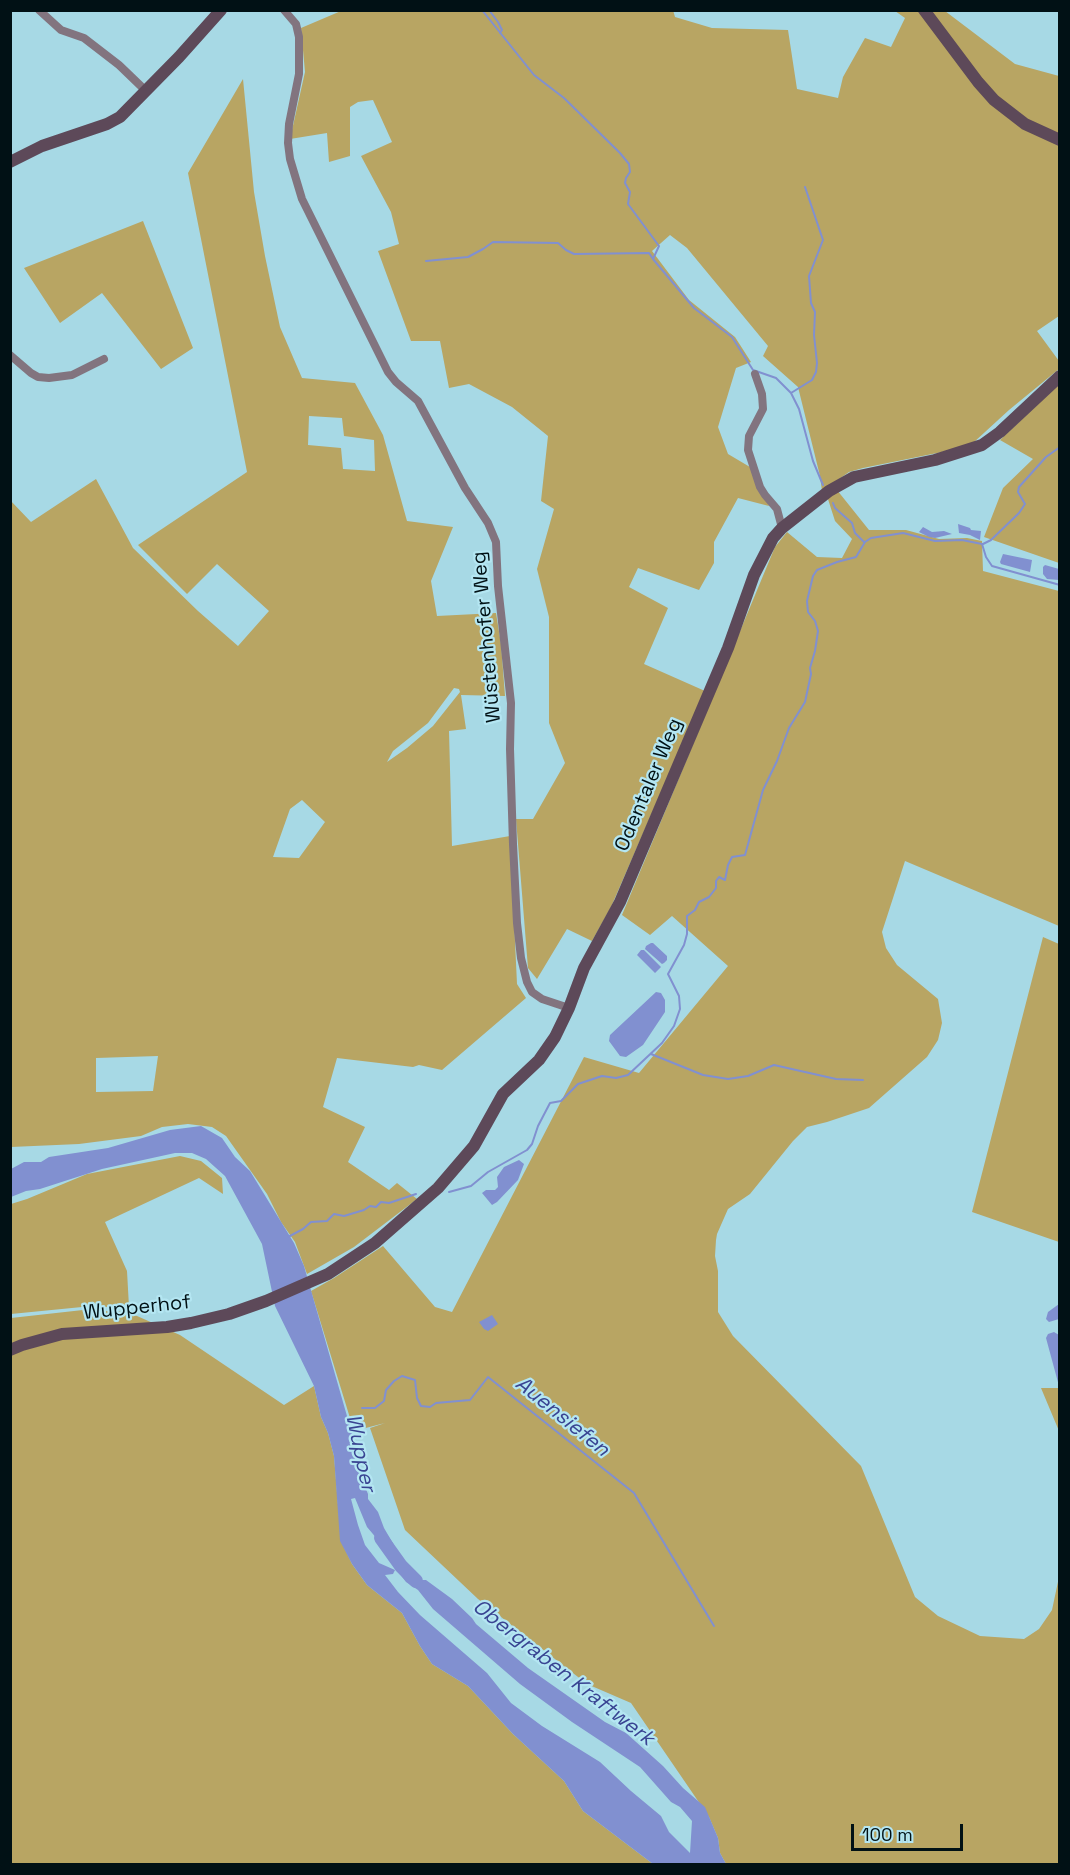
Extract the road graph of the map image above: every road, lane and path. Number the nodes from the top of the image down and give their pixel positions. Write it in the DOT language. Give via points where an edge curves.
graph roads {
  1 [pos="39,10"];
  2 [pos="221,10"];
  3 [pos="284,10"];
  4 [pos="924,10"];
  5 [pos="146,91"];
  6 [pos="1059,140"];
  7 [pos="10,162"];
  8 [pos="10,355"];
  9 [pos="104,359"];
  10 [pos="755,374"];
  11 [pos="1059,376"];
  12 [pos="782,528"];
  13 [pos="569,1008"];
  14 [pos="318,1278"];
  15 [pos="10,1350"];
  1 -- 5 [label="street" via="62,30 84,38"];
  2 -- 5 [label="main road"];
  3 -- 13 [label="street, Wüstenhofer Weg" via="296,24 299,37 299,74 288,136 290,159 302,199 388,372 418,401 496,542 511,703 514,864 521,958 532,992"];
  4 -- 6 [label="main road" via="994,100 1025,124"];
  5 -- 7 [label="main road" via="120,117"];
  8 -- 9 [label="street" via="31,373 49,378 72,375"];
  10 -- 12 [label="street" via="763,409 749,436 748,450 760,487 777,509"];
  11 -- 12 [label="main road, Odentaler Weg" via="982,445 935,460 854,477 829,491"];
  12 -- 13 [label="main road, Odentaler Weg" via="772,538 754,575 728,648 624,892 584,968"];
  13 -- 14 [label="main road, Odentaler Weg" via="549,1048 503,1094 478,1139 453,1172 375,1243"];
  14 -- 15 [label="main road, Wupperhof" via="266,1301 191,1323 62,1334"];
}
